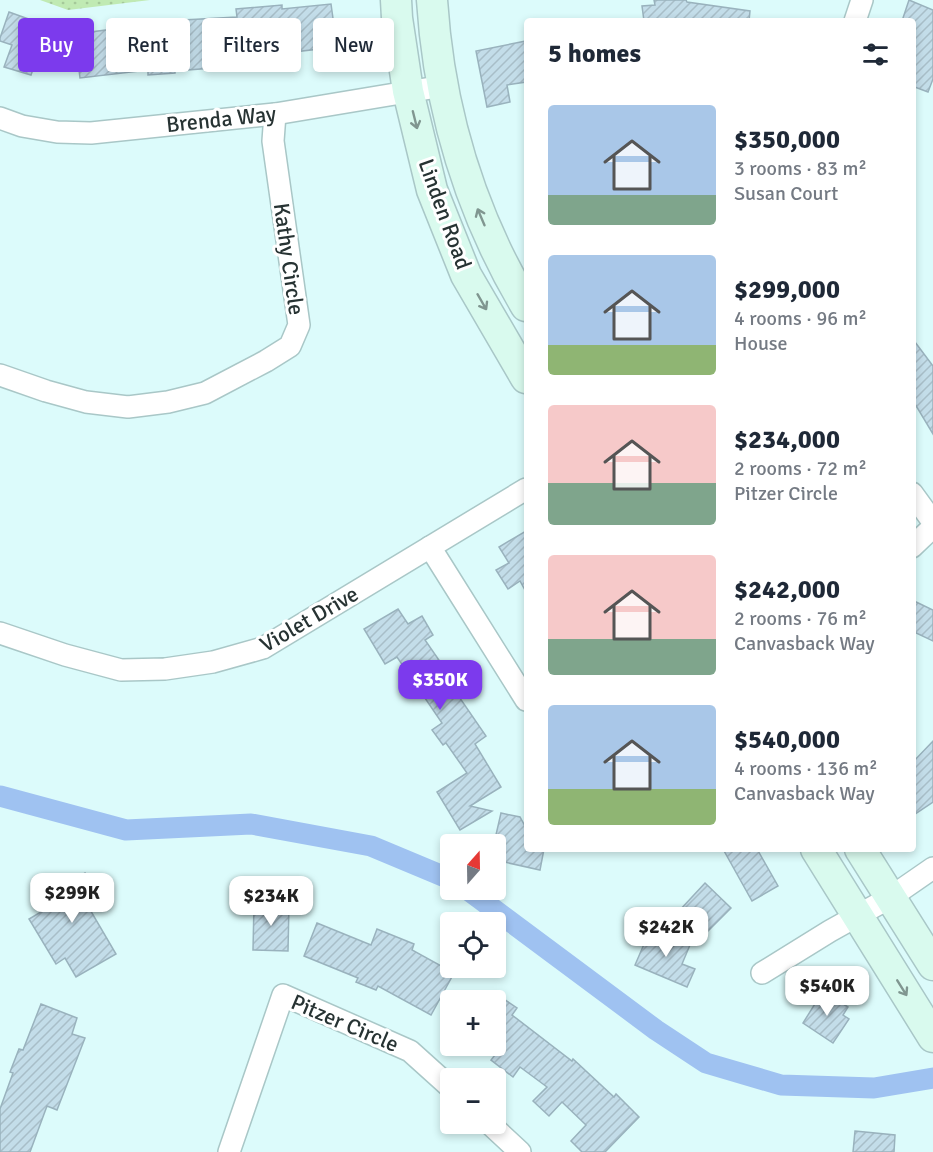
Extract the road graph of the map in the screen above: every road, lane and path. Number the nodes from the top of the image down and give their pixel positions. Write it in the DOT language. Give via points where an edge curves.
graph roads {
  1 [pos="396,0"];
  2 [pos="432,0"];
  3 [pos="862,0"];
  4 [pos="856,18"];
  5 [pos="443,86"];
  6 [pos="408,91"];
  7 [pos="275,114"];
  8 [pos="0,118"];
  9 [pos="524,303"];
  10 [pos="0,375"];
  11 [pos="524,375"];
  12 [pos="524,490"];
  13 [pos="916,499"];
  14 [pos="933,522"];
  15 [pos="933,527"];
  16 [pos="916,543"];
  17 [pos="430,547"];
  18 [pos="0,633"];
  19 [pos="524,697"];
  20 [pos="818,852"];
  21 [pos="862,852"];
  22 [pos="933,868"];
  23 [pos="891,897"];
  24 [pos="857,916"];
  25 [pos="933,965"];
  26 [pos="762,973"];
  27 [pos="933,1037"];
  28 [pos="440,1079"];
  29 [pos="501,1134"];
  30 [pos="229,1152"];
  31 [pos="520,1152"];
  1 -- 6 [label="street, Linden Road"];
  2 -- 5 [label="street, Linden Road"];
  3 -- 4 [label="street"];
  5 -- 6 [label="street, Brenda Way"];
  9 -- 5 [label="street, Linden Road, one-way" via="469,189"];
  6 -- 7 [label="street, Brenda Way"];
  6 -- 11 [label="street, Linden Road, one-way" via="432,190 466,275"];
  7 -- 8 [label="street, Brenda Way" via="91,134 22,126"];
  7 -- 10 [label="street, Kathy Circle" via="273,141 299,325 290,346 205,393 128,407 76,399"];
  12 -- 17 [label="street, Violet Drive"];
  13 -- 14 [label="street"];
  15 -- 16 [label="street"];
  17 -- 18 [label="street, Violet Drive" via="263,648 213,662 121,670"];
  17 -- 19 [label="street"];
  20 -- 24 [label="street"];
  21 -- 23 [label="street"];
  22 -- 23 [label="street"];
  23 -- 24 [label="street"];
  23 -- 25 [label="street"];
  24 -- 26 [label="street"];
  24 -- 27 [label="street, one-way"];
  28 -- 30 [label="street, Pitzer Circle" via="410,1051 283,995"];
  29 -- 31 [label="street"];
}
